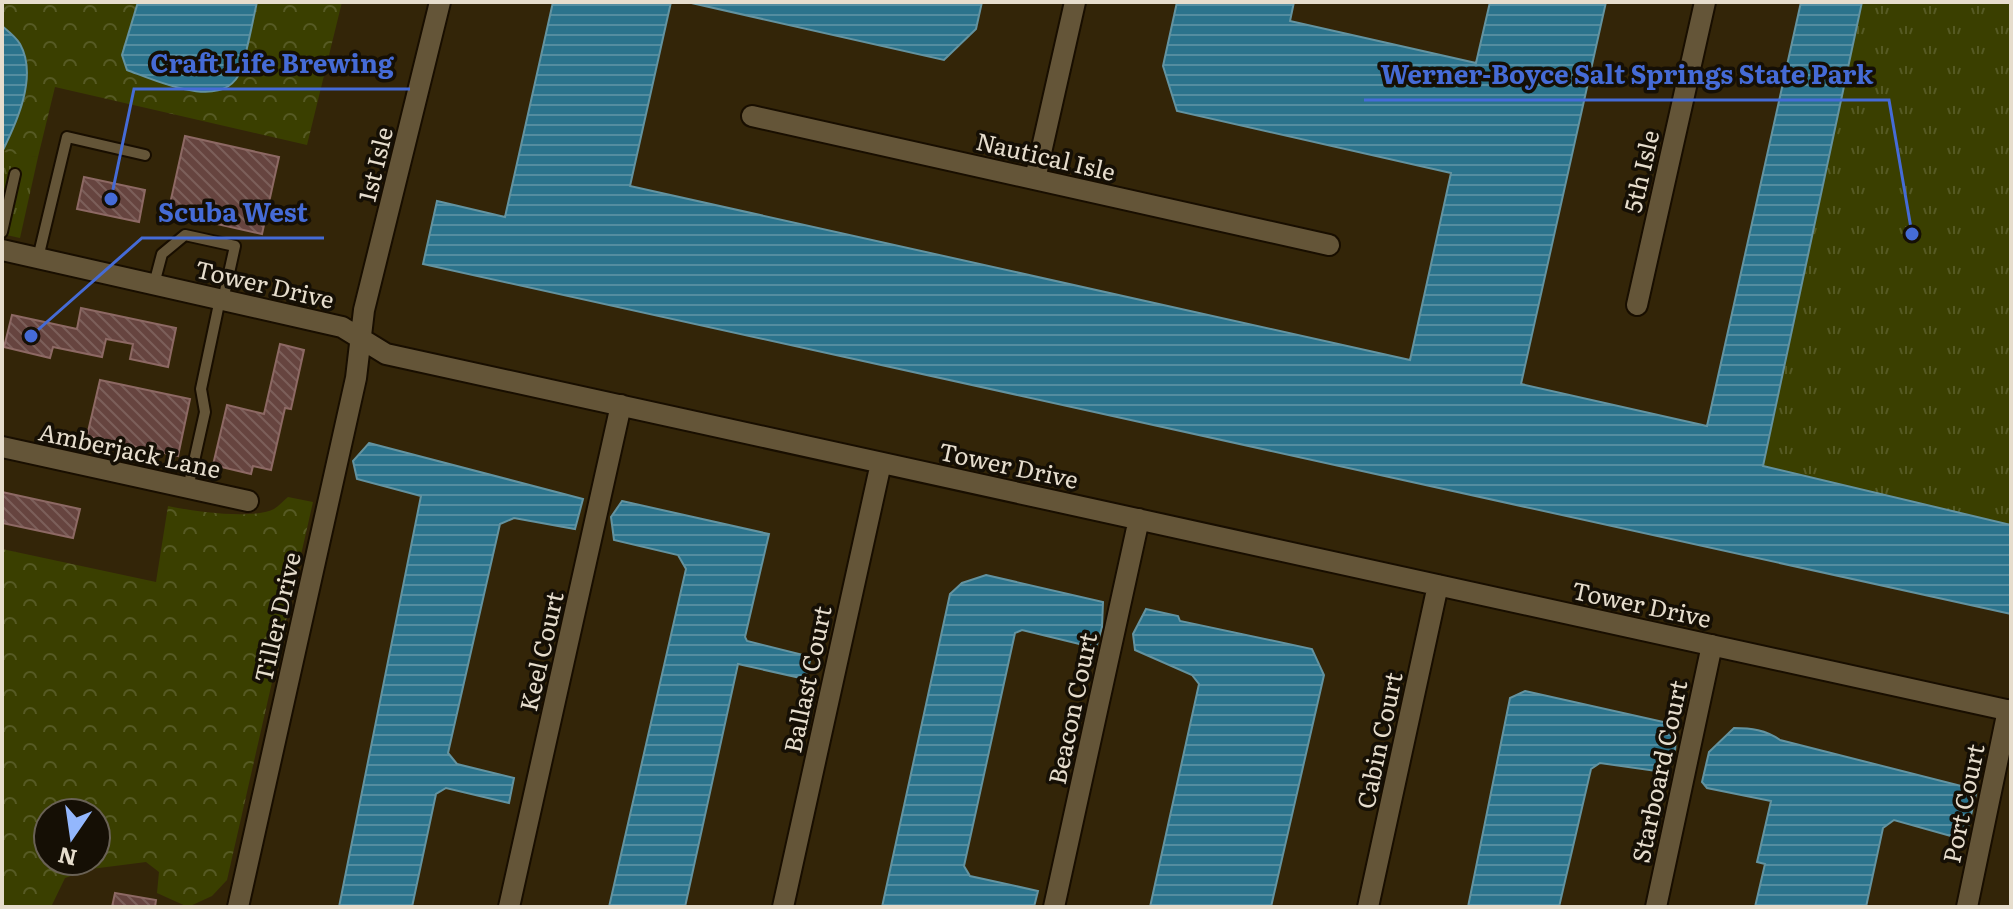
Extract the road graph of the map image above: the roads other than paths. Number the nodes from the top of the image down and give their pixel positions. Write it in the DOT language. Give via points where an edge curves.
graph roads {
  1 [pos="440,2"];
  2 [pos="1075,2"];
  3 [pos="1705,2"];
  4 [pos="752,116"];
  5 [pos="145,155"];
  6 [pos="15,174"];
  7 [pos="1035,179"];
  8 [pos="2,232"];
  9 [pos="1329,245"];
  10 [pos="2,250"];
  11 [pos="38,258"];
  12 [pos="154,284"];
  13 [pos="222,299"];
  14 [pos="1637,305"];
  15 [pos="361,338"];
  16 [pos="621,405"];
  17 [pos="2,447"];
  18 [pos="881,463"];
  19 [pos="188,488"];
  20 [pos="248,501"];
  21 [pos="1139,519"];
  22 [pos="1438,585"];
  23 [pos="1712,645"];
  24 [pos="2009,711"];
  25 [pos="238,907"];
  26 [pos="509,907"];
  27 [pos="783,907"];
  28 [pos="1054,907"];
  29 [pos="1368,907"];
  30 [pos="1656,907"];
  31 [pos="1967,907"];
  1 -- 15 [label="street, 1st Isle"];
  2 -- 7 [label="street"];
  3 -- 14 [label="street, 5th Isle"];
  4 -- 7 [label="street, Nautical Isle"];
  5 -- 11 [label="lane" via="67,137"];
  6 -- 8 [label="lane"];
  7 -- 9 [label="street, Nautical Isle"];
  10 -- 11 [label="street, Tower Drive"];
  11 -- 12 [label="street, Tower Drive"];
  12 -- 13 [label="street, Tower Drive"];
  12 -- 13 [label="lane" via="162,254 185,235 235,246"];
  13 -- 15 [label="street, Tower Drive" via="342,327"];
  13 -- 19 [label="lane" via="201,389 205,412"];
  15 -- 16 [label="street, Tower Drive" via="386,354"];
  15 -- 25 [label="street, Tiller Drive"];
  16 -- 18 [label="street, Tower Drive"];
  16 -- 26 [label="street, Keel Court"];
  17 -- 19 [label="street, Amberjack Lane"];
  18 -- 21 [label="street, Tower Drive"];
  18 -- 27 [label="street, Ballast Court"];
  19 -- 20 [label="street, Amberjack Lane"];
  21 -- 22 [label="street, Tower Drive"];
  21 -- 28 [label="street, Beacon Court"];
  22 -- 23 [label="street, Tower Drive"];
  22 -- 29 [label="street, Cabin Court"];
  23 -- 24 [label="street, Tower Drive"];
  23 -- 30 [label="street, Starboard Court"];
  24 -- 31 [label="street, Port Court"];
}
